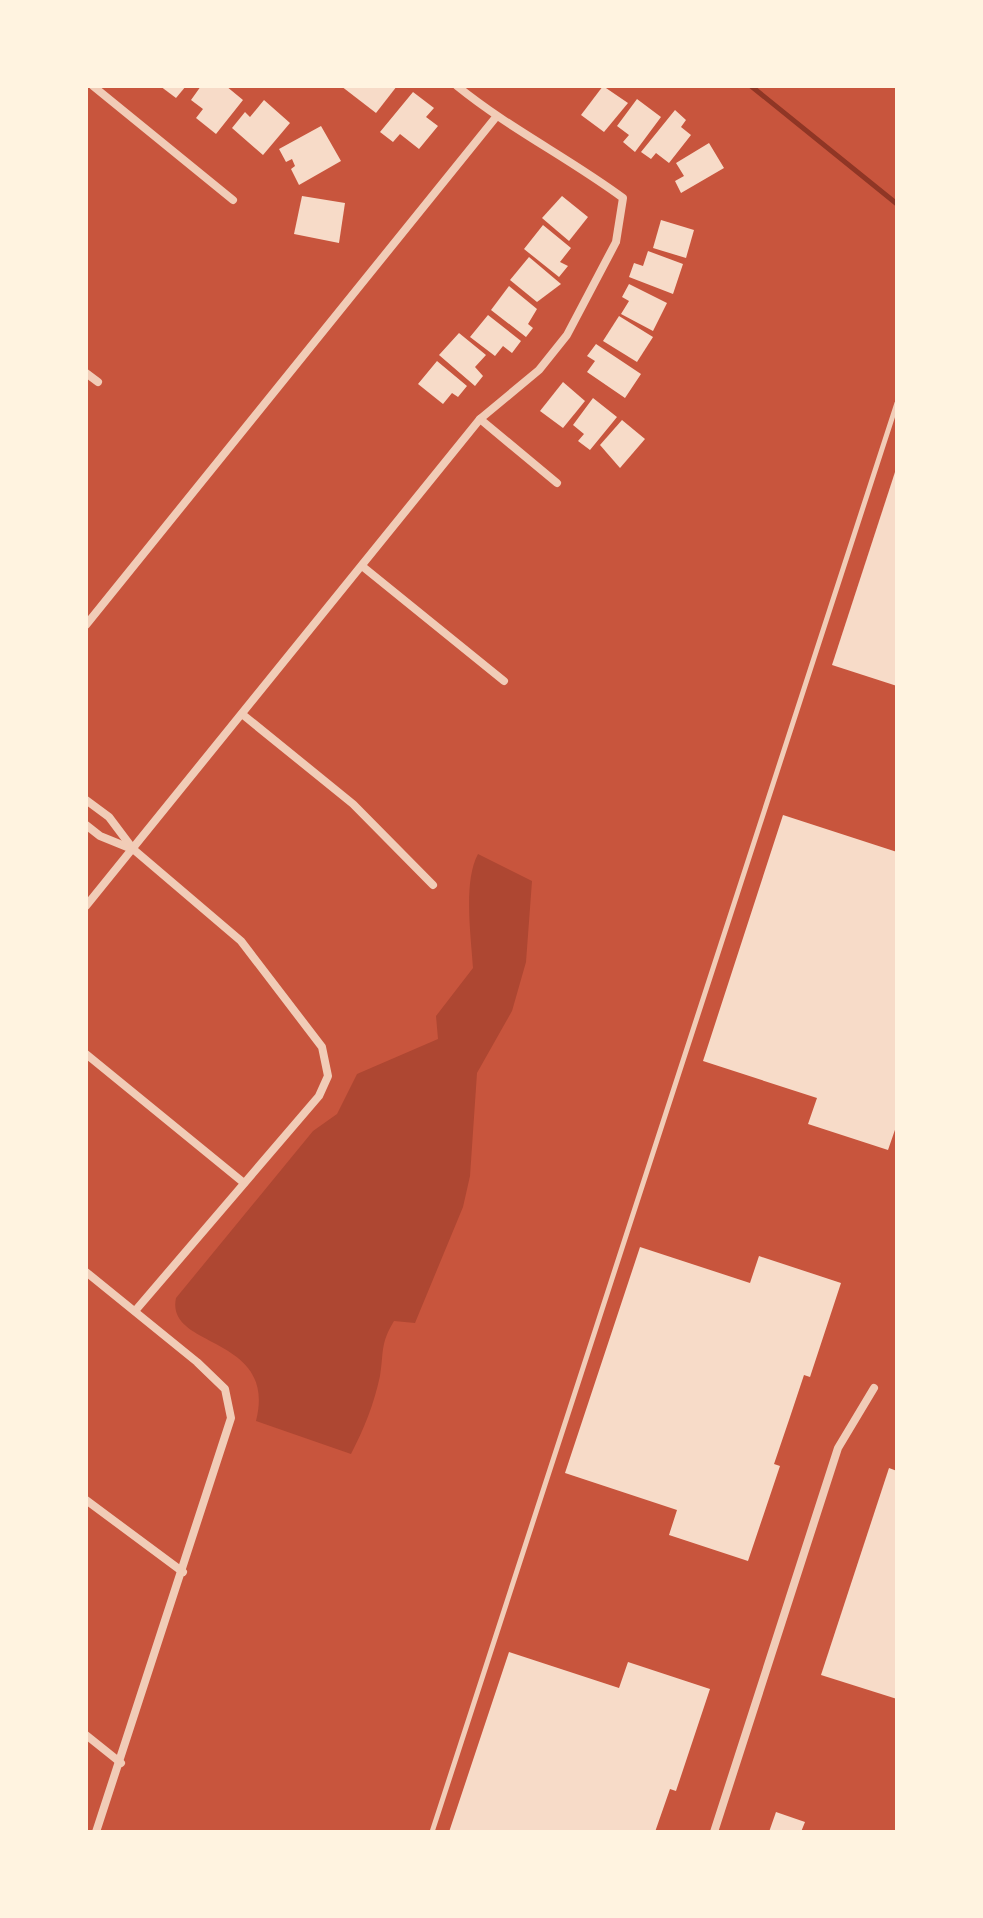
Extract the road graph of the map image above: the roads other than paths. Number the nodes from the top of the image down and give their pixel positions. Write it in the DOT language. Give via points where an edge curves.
graph roads {
  1 [pos="93,86"];
  2 [pos="457,86"];
  3 [pos="496,117"];
  4 [pos="233,200"];
  5 [pos="86,373"];
  6 [pos="98,382"];
  7 [pos="897,403"];
  8 [pos="480,419"];
  9 [pos="557,483"];
  10 [pos="362,566"];
  11 [pos="86,625"];
  12 [pos="504,681"];
  13 [pos="242,714"];
  14 [pos="86,800"];
  15 [pos="86,825"];
  16 [pos="133,849"];
  17 [pos="433,885"];
  18 [pos="86,906"];
  19 [pos="86,1054"];
  20 [pos="244,1183"];
  21 [pos="86,1272"];
  22 [pos="135,1311"];
  23 [pos="874,1388"];
  24 [pos="86,1500"];
  25 [pos="183,1572"];
  26 [pos="86,1735"];
  27 [pos="121,1763"];
  28 [pos="96,1832"];
  29 [pos="432,1832"];
  30 [pos="714,1832"];
  1 -- 4 [label="street"];
  2 -- 3 [label="street"];
  3 -- 8 [label="street" via="578,164 623,198 616,242 567,335 539,370"];
  3 -- 11 [label="street"];
  5 -- 6 [label="street"];
  7 -- 29 [label="lane"];
  8 -- 9 [label="street"];
  8 -- 10 [label="street"];
  10 -- 12 [label="street"];
  10 -- 13 [label="street"];
  13 -- 16 [label="street"];
  13 -- 17 [label="street" via="353,804"];
  14 -- 16 [label="street" via="109,817"];
  15 -- 16 [label="street"];
  16 -- 18 [label="street"];
  16 -- 20 [label="street" via="241,941 322,1047 328,1076 319,1096"];
  19 -- 20 [label="street"];
  20 -- 22 [label="street"];
  21 -- 22 [label="street"];
  22 -- 25 [label="street" via="225,1389 231,1418"];
  23 -- 30 [label="street" via="838,1448"];
  24 -- 25 [label="street"];
  25 -- 27 [label="street"];
  26 -- 27 [label="street"];
  27 -- 28 [label="street"];
}
